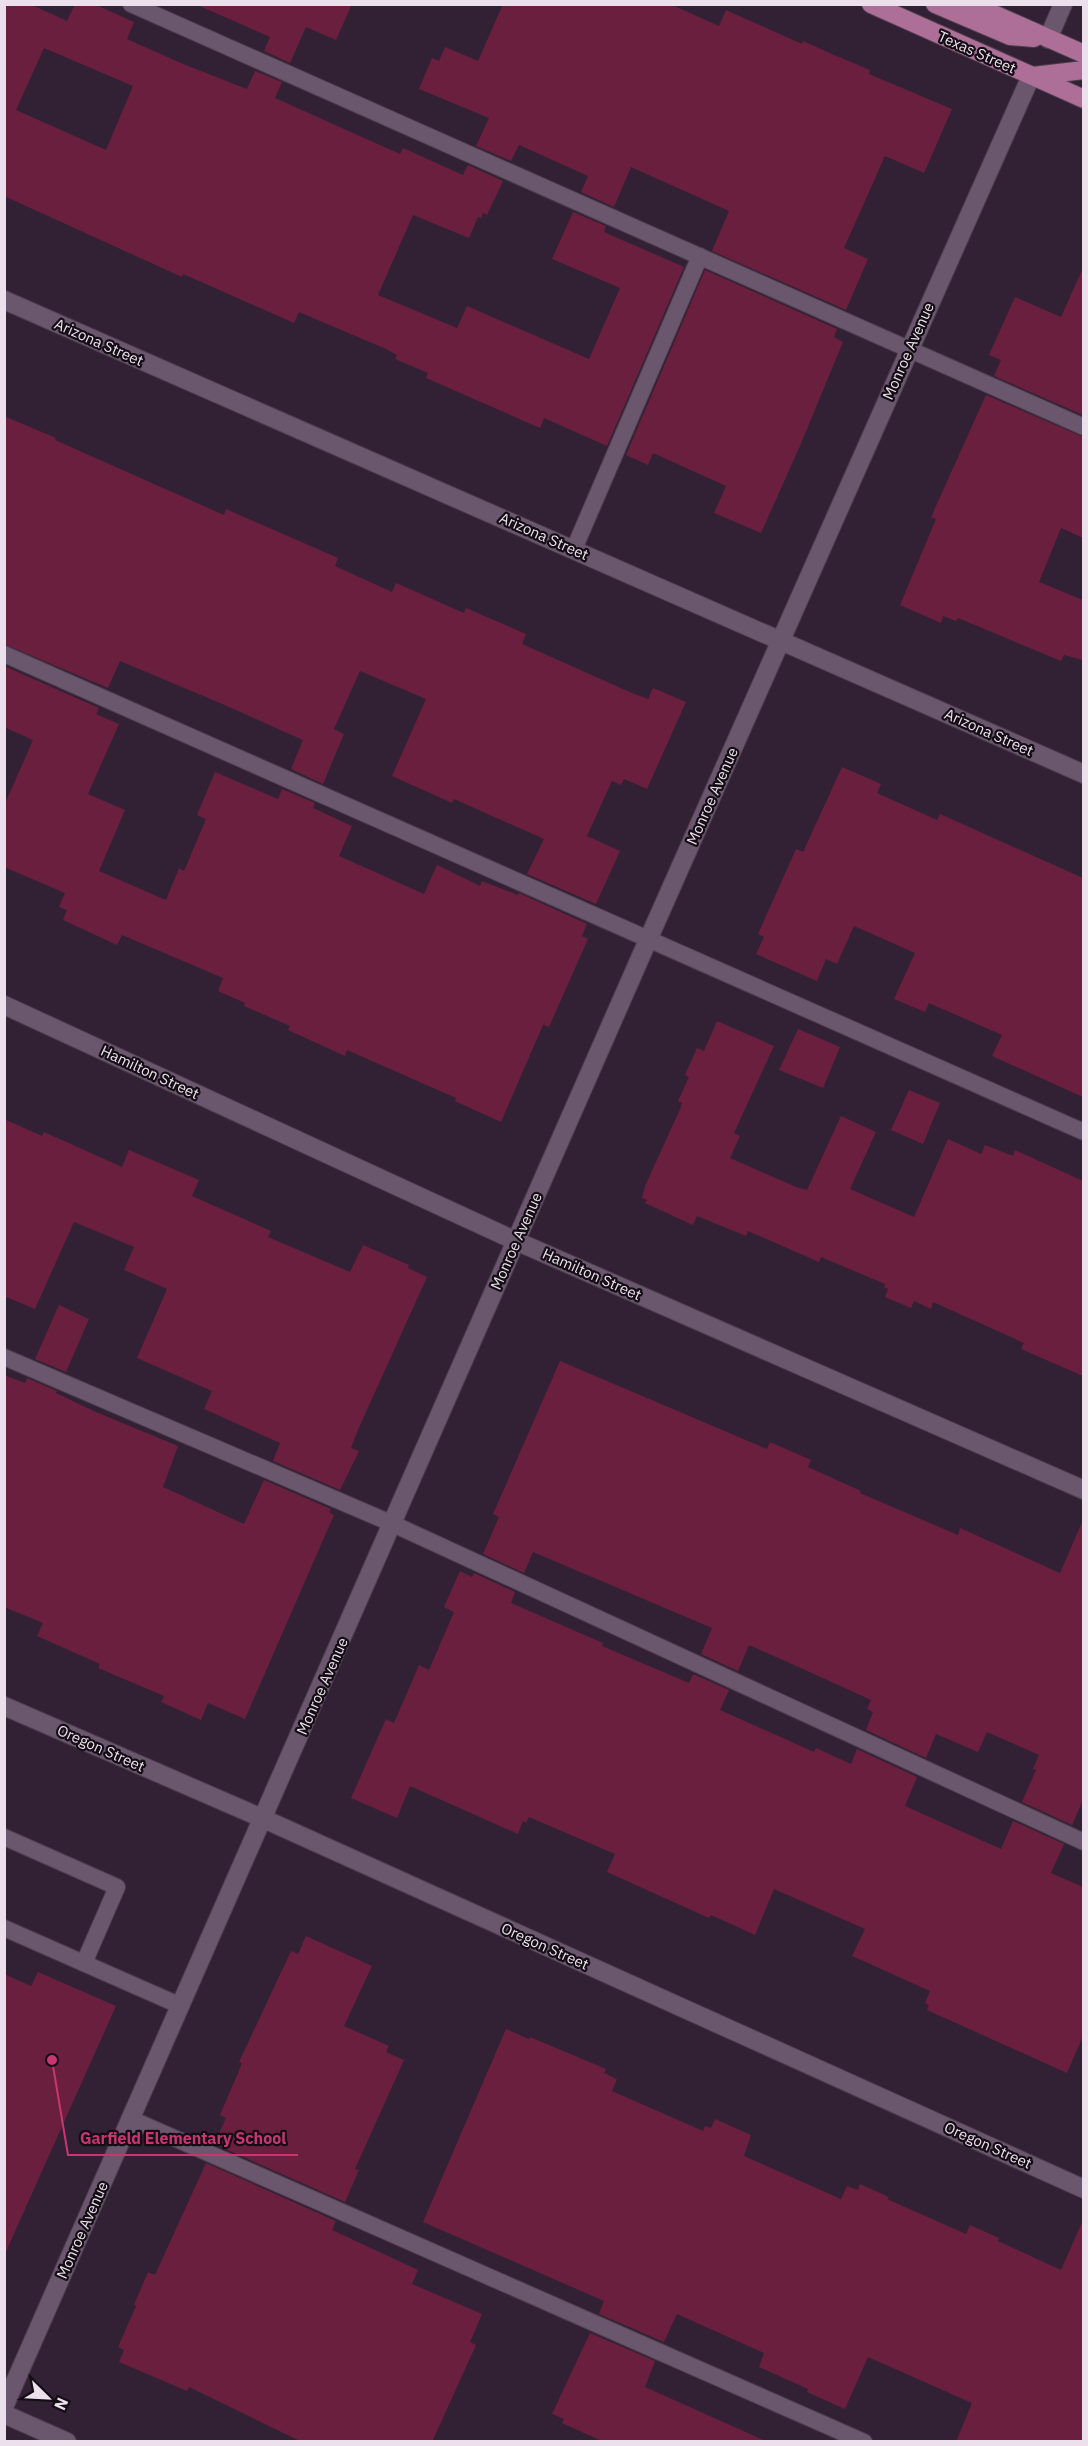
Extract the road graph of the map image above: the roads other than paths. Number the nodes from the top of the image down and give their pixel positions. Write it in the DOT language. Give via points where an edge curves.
graph roads {
  1 [pos="131,4"];
  2 [pos="871,4"];
  3 [pos="935,4"];
  4 [pos="971,4"];
  5 [pos="1063,4"];
  6 [pos="1048,39"];
  7 [pos="1083,54"];
  8 [pos="1083,70"];
  9 [pos="1031,76"];
  10 [pos="1083,99"];
  11 [pos="700,256"];
  12 [pos="4,300"];
  13 [pos="908,349"];
  14 [pos="1083,427"];
  15 [pos="574,549"];
  16 [pos="781,640"];
  17 [pos="4,654"];
  18 [pos="1083,774"];
  19 [pos="648,939"];
  20 [pos="4,1005"];
  21 [pos="1083,1132"];
  22 [pos="516,1241"];
  23 [pos="4,1357"];
  24 [pos="1083,1490"];
  25 [pos="393,1524"];
  26 [pos="4,1706"];
  27 [pos="264,1819"];
  28 [pos="4,1837"];
  29 [pos="1083,1842"];
  30 [pos="4,1928"];
  31 [pos="84,1963"];
  32 [pos="181,2006"];
  33 [pos="131,2119"];
  34 [pos="1083,2189"];
  35 [pos="4,2407"];
  36 [pos="4,2414"];
  37 [pos="67,2442"];
  38 [pos="864,2442"];
  1 -- 11 [label="lane"];
  2 -- 9 [label="main road, Texas Street"];
  3 -- 6 [label="main road" via="1010,36"];
  4 -- 6 [label="main road"];
  5 -- 6 [label="street"];
  6 -- 7 [label="main road"];
  8 -- 9 [label="main road"];
  9 -- 10 [label="main road, Texas Street"];
  9 -- 13 [label="street, Monroe Avenue"];
  11 -- 13 [label="lane"];
  11 -- 15 [label="lane"];
  12 -- 15 [label="street, Arizona Street"];
  13 -- 14 [label="lane"];
  13 -- 16 [label="street, Monroe Avenue"];
  15 -- 16 [label="street, Arizona Street"];
  16 -- 18 [label="street, Arizona Street"];
  16 -- 19 [label="street, Monroe Avenue"];
  17 -- 19 [label="lane"];
  19 -- 21 [label="lane"];
  19 -- 22 [label="street, Monroe Avenue"];
  20 -- 22 [label="street, Hamilton Street"];
  22 -- 24 [label="street, Hamilton Street"];
  22 -- 25 [label="street, Monroe Avenue"];
  23 -- 25 [label="lane"];
  25 -- 27 [label="street, Monroe Avenue"];
  25 -- 29 [label="lane"];
  26 -- 27 [label="street, Oregon Street"];
  27 -- 32 [label="street, Monroe Avenue"];
  27 -- 34 [label="street, Oregon Street"];
  28 -- 31 [label="lane" via="117,1887"];
  30 -- 31 [label="lane"];
  31 -- 32 [label="lane"];
  32 -- 33 [label="street, Monroe Avenue"];
  33 -- 35 [label="street, Monroe Avenue"];
  33 -- 38 [label="lane"];
  36 -- 37 [label="street"];
}
